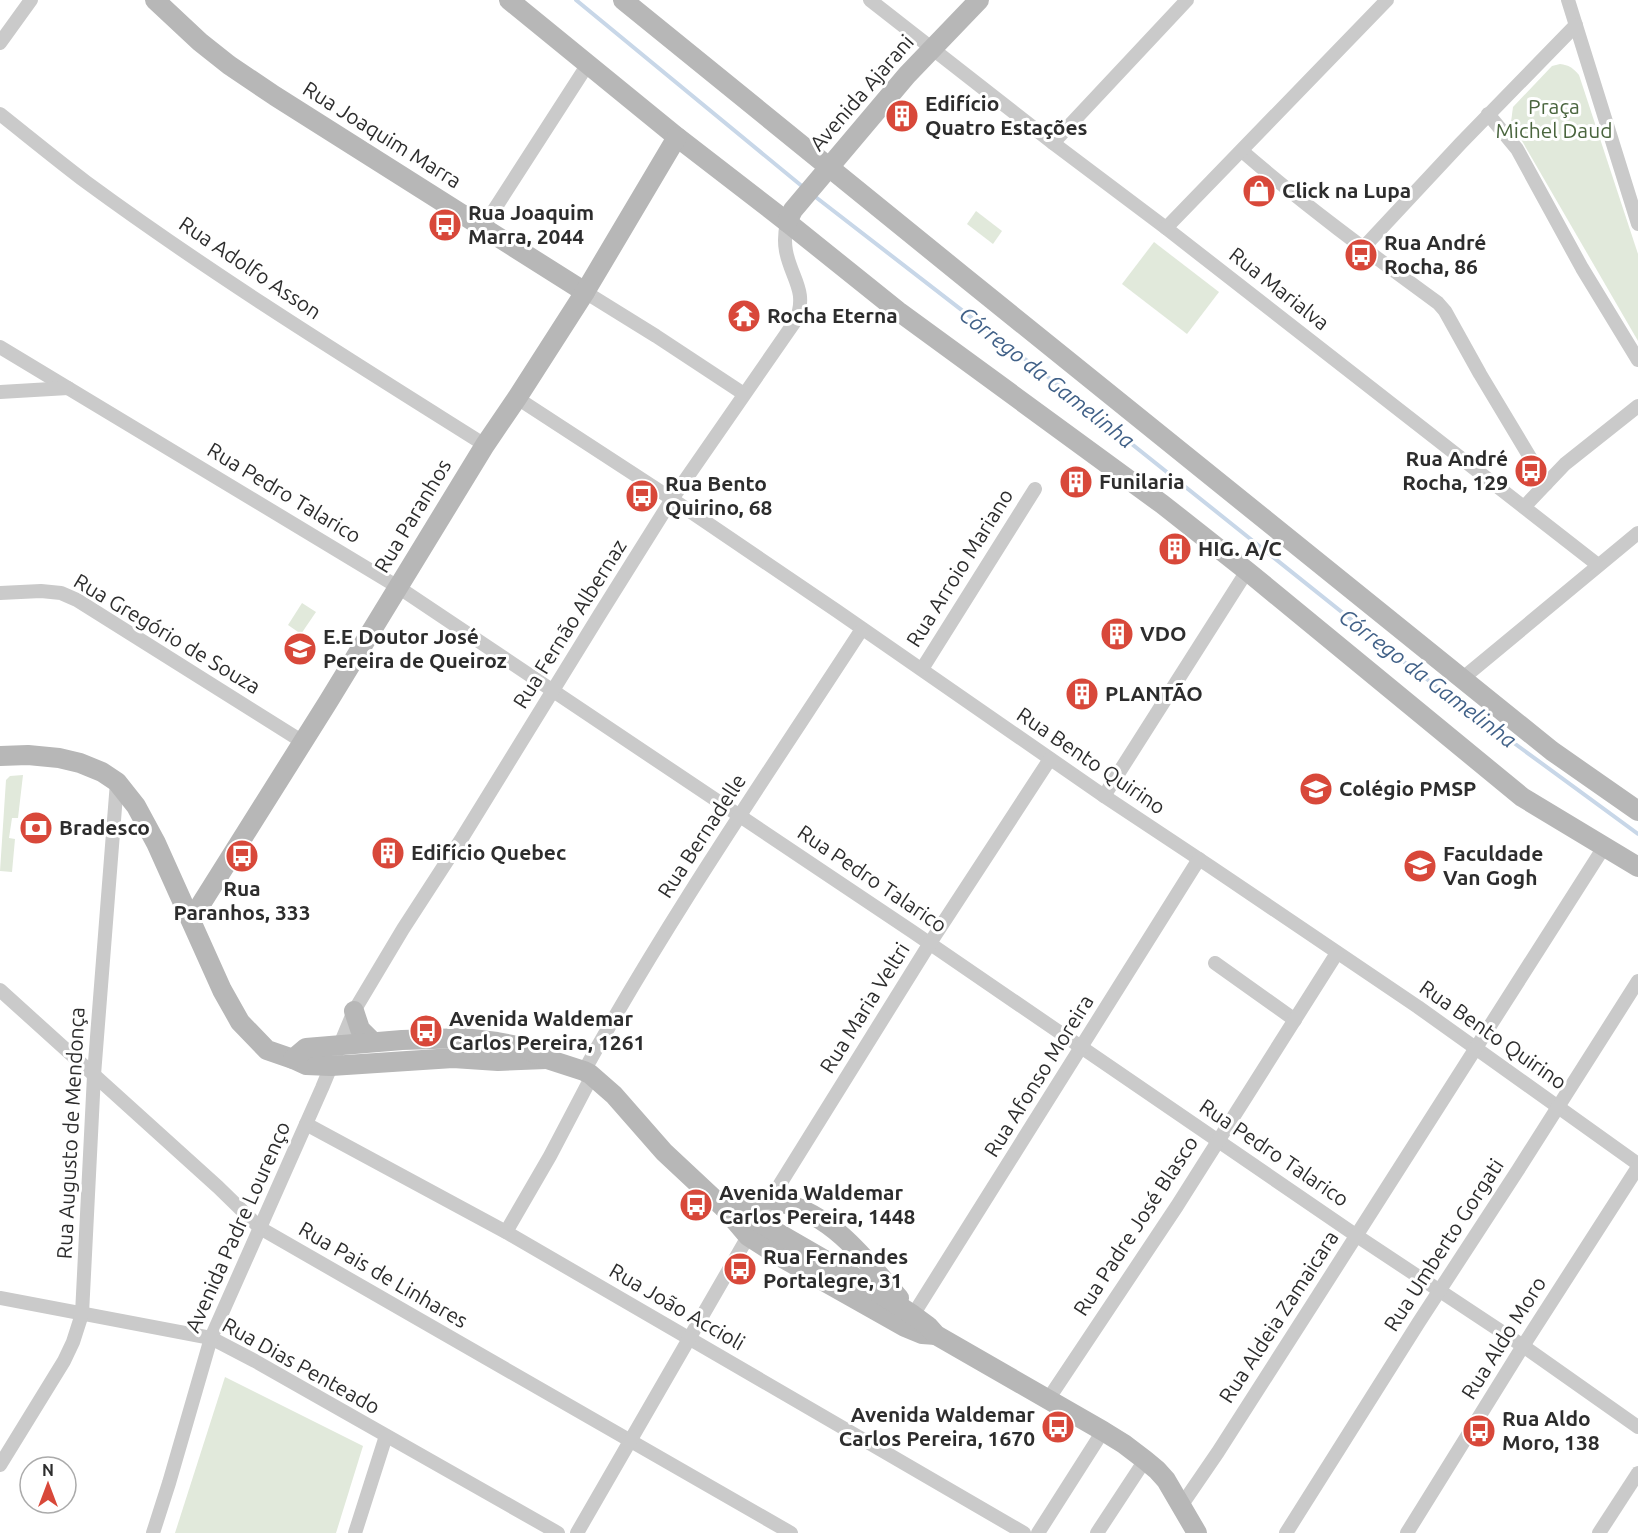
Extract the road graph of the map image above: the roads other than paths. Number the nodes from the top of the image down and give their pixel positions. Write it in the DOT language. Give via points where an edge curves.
graph roads {
  1 [pos="31,0"];
  2 [pos="155,0"];
  3 [pos="509,0"];
  4 [pos="624,0"];
  5 [pos="870,0"];
  6 [pos="979,0"];
  7 [pos="1187,0"];
  8 [pos="1388,0"];
  9 [pos="1568,0"];
  10 [pos="1576,25"];
  11 [pos="0,43"];
  12 [pos="931,48"];
  13 [pos="588,64"];
  14 [pos="0,114"];
  15 [pos="1488,114"];
  16 [pos="677,137"];
  17 [pos="1053,143"];
  18 [pos="1242,151"];
  19 [pos="830,167"];
  20 [pos="787,222"];
  21 [pos="1638,224"];
  22 [pos="483,227"];
  23 [pos="1166,228"];
  24 [pos="1363,248"];
  25 [pos="585,292"];
  26 [pos="0,347"];
  27 [pos="1638,360"];
  28 [pos="68,388"];
  29 [pos="0,392"];
  30 [pos="744,394"];
  31 [pos="517,398"];
  32 [pos="1638,406"];
  33 [pos="485,445"];
  34 [pos="1546,484"];
  35 [pos="1035,489"];
  36 [pos="672,499"];
  37 [pos="1524,507"];
  38 [pos="1638,533"];
  39 [pos="1598,565"];
  40 [pos="1247,571"];
  41 [pos="398,587"];
  42 [pos="0,593"];
  43 [pos="862,629"];
  44 [pos="921,669"];
  45 [pos="1463,678"];
  46 [pos="553,691"];
  47 [pos="303,742"];
  48 [pos="0,756"];
  49 [pos="1050,759"];
  50 [pos="117,782"];
  51 [pos="1104,796"];
  52 [pos="1638,811"];
  53 [pos="740,814"];
  54 [pos="1604,847"];
  55 [pos="1199,859"];
  56 [pos="1637,867"];
  57 [pos="191,920"];
  58 [pos="930,943"];
  59 [pos="1337,953"];
  60 [pos="1215,963"];
  61 [pos="1638,981"];
  62 [pos="0,990"];
  63 [pos="354,1011"];
  64 [pos="1294,1020"];
  65 [pos="374,1042"];
  66 [pos="339,1045"];
  67 [pos="1082,1047"];
  68 [pos="1475,1048"];
  69 [pos="292,1059"];
  70 [pos="547,1059"];
  71 [pos="331,1066"];
  72 [pos="588,1074"];
  73 [pos="94,1075"];
  74 [pos="1557,1107"];
  75 [pos="306,1124"];
  76 [pos="1218,1140"];
  77 [pos="1638,1165"];
  78 [pos="770,1199"];
  79 [pos="724,1209"];
  80 [pos="260,1228"];
  81 [pos="753,1228"];
  82 [pos="506,1232"];
  83 [pos="1357,1236"];
  84 [pos="1439,1291"];
  85 [pos="0,1298"];
  86 [pos="82,1314"];
  87 [pos="913,1315"];
  88 [pos="936,1335"];
  89 [pos="211,1338"];
  90 [pos="690,1338"];
  91 [pos="1522,1347"];
  92 [pos="1047,1401"];
  93 [pos="1638,1427"];
  94 [pos="1103,1431"];
  95 [pos="386,1436"];
  96 [pos="630,1441"];
  97 [pos="1145,1460"];
  98 [pos="0,1465"];
  99 [pos="1638,1473"];
  100 [pos="1181,1506"];
  101 [pos="153,1533"];
  102 [pos="355,1533"];
  103 [pos="558,1533"];
  104 [pos="577,1533"];
  105 [pos="791,1533"];
  106 [pos="1024,1533"];
  107 [pos="1038,1533"];
  108 [pos="1097,1533"];
  109 [pos="1197,1533"];
  110 [pos="1286,1533"];
  111 [pos="1407,1533"];
  112 [pos="1599,1533"];
  1 -- 11 [label="street"];
  2 -- 22 [label="street, Rua Joaquim Marra" via="200,42 274,96"];
  3 -- 13 [label="street"];
  4 -- 19 [label="street"];
  5 -- 12 [label="street, Rua Marialva"];
  6 -- 12 [label="street, Avenida Ajarani"];
  7 -- 17 [label="street"];
  8 -- 18 [label="street"];
  9 -- 10 [label="street"];
  10 -- 15 [label="street"];
  10 -- 21 [label="street"];
  12 -- 17 [label="street, Rua Marialva"];
  12 -- 19 [label="street, Avenida Ajarani"];
  13 -- 16 [label="street"];
  13 -- 22 [label="street"];
  14 -- 33 [label="street, Rua Adolfo Asson" via="85,182 204,264"];
  15 -- 24 [label="street"];
  15 -- 27 [label="street" via="1517,149"];
  16 -- 20 [label="street"];
  16 -- 25 [label="street, Rua Paranhos"];
  17 -- 23 [label="street, Rua Marialva"];
  18 -- 23 [label="street"];
  18 -- 24 [label="street"];
  19 -- 20 [label="street, Avenida Ajarani"];
  19 -- 45 [label="street"];
  20 -- 30 [label="street, Rua Fernão Albernaz" via="786,253 801,298 800,310"];
  20 -- 40 [label="street" via="898,311 1152,496"];
  22 -- 25 [label="street, Rua Joaquim Marra"];
  23 -- 37 [label="street, Rua Marialva"];
  24 -- 34 [label="street" via="1445,310"];
  25 -- 30 [label="street, Rua Joaquim Marra"];
  25 -- 31 [label="street, Rua Paranhos"];
  26 -- 28 [label="street, Rua Pedro Talarico"];
  28 -- 29 [label="street"];
  28 -- 41 [label="street, Rua Pedro Talarico"];
  30 -- 36 [label="street, Rua Fernão Albernaz"];
  31 -- 33 [label="street, Rua Paranhos"];
  31 -- 36 [label="street, Rua Bento Quirino"];
  32 -- 34 [label="street"];
  33 -- 41 [label="street, Rua Paranhos"];
  34 -- 37 [label="street"];
  35 -- 44 [label="street, Rua Arroio Mariano"];
  36 -- 43 [label="street, Rua Bento Quirino"];
  36 -- 46 [label="street, Rua Fernão Albernaz"];
  37 -- 39 [label="street, Rua Marialva"];
  38 -- 39 [label="street"];
  39 -- 45 [label="street"];
  40 -- 51 [label="street"];
  40 -- 54 [label="street" via="1522,797"];
  41 -- 46 [label="street, Rua Pedro Talarico"];
  41 -- 47 [label="street, Rua Paranhos"];
  42 -- 47 [label="street, Rua Gregório de Souza" via="41,591 77,600"];
  43 -- 44 [label="street, Rua Bento Quirino"];
  43 -- 53 [label="street, Rua Bernadelle"];
  44 -- 49 [label="street, Rua Bento Quirino"];
  45 -- 52 [label="street" via="1552,751"];
  46 -- 53 [label="street, Rua Pedro Talarico"];
  46 -- 63 [label="street, Rua Fernão Albernaz"];
  47 -- 57 [label="street, Rua Paranhos"];
  48 -- 50 [label="street" via="59,758 102,772"];
  49 -- 51 [label="street, Rua Bento Quirino"];
  49 -- 58 [label="street, Rua Maria Veltri"];
  50 -- 57 [label="street" via="136,806 156,843"];
  50 -- 73 [label="street, Rua Augusto de Mendonça"];
  51 -- 55 [label="street, Rua Bento Quirino"];
  53 -- 58 [label="street, Rua Pedro Talarico"];
  53 -- 72 [label="street, Rua Bernadelle" via="660,940"];
  54 -- 56 [label="street"];
  54 -- 68 [label="street, Rua Aldeia Zamaicara"];
  55 -- 59 [label="street, Rua Bento Quirino"];
  55 -- 67 [label="street, Rua Afonso Moreira"];
  57 -- 69 [label="street" via="240,1022 267,1050"];
  58 -- 67 [label="street, Rua Pedro Talarico"];
  58 -- 78 [label="street, Rua Maria Veltri"];
  59 -- 64 [label="street, Rua Padre José Blasco"];
  59 -- 68 [label="street, Rua Bento Quirino"];
  60 -- 64 [label="street"];
  61 -- 74 [label="street, Rua Umberto Gorgati"];
  62 -- 73 [label="street, Rua Pais de Linhares"];
  63 -- 65 [label="street" via="360,1029"];
  63 -- 66 [label="street, Rua Fernão Albernaz"];
  64 -- 76 [label="street, Rua Padre José Blasco"];
  65 -- 66 [label="street"];
  65 -- 70 [label="street" via="464,1038 523,1047"];
  66 -- 69 [label="street" via="306,1048"];
  66 -- 71 [label="street, Avenida Padre Lourenço"];
  67 -- 76 [label="street, Rua Pedro Talarico"];
  67 -- 87 [label="street, Rua Afonso Moreira"];
  68 -- 74 [label="street, Rua Bento Quirino"];
  68 -- 83 [label="street, Rua Aldeia Zamaicara"];
  69 -- 71 [label="street" via="306,1065"];
  70 -- 71 [label="street" via="453,1058"];
  70 -- 72 [label="street"];
  71 -- 75 [label="street, Avenida Padre Lourenço"];
  72 -- 79 [label="street" via="614,1095 664,1152"];
  72 -- 82 [label="street, Rua Bernadelle" via="550,1156"];
  73 -- 80 [label="street, Rua Pais de Linhares"];
  73 -- 86 [label="street, Rua Augusto de Mendonça"];
  74 -- 77 [label="street, Rua Bento Quirino"];
  74 -- 84 [label="street, Rua Umberto Gorgati"];
  75 -- 80 [label="street, Avenida Padre Lourenço"];
  75 -- 82 [label="street, Rua João Accioli"];
  76 -- 83 [label="street, Rua Pedro Talarico"];
  76 -- 92 [label="street, Rua Padre José Blasco"];
  77 -- 91 [label="street, Rua Aldo Moro"];
  78 -- 79 [label="street"];
  78 -- 81 [label="street, Rua Maria Veltri"];
  78 -- 87 [label="street" via="793,1205 838,1232"];
  79 -- 81 [label="street"];
  80 -- 89 [label="street, Avenida Padre Lourenço"];
  80 -- 96 [label="street, Rua Pais de Linhares"];
  81 -- 87 [label="street" via="856,1278"];
  81 -- 88 [label="street" via="778,1256 905,1327"];
  81 -- 90 [label="street, Rua Maria Veltri"];
  82 -- 90 [label="street, Rua João Accioli"];
  83 -- 84 [label="street, Rua Pedro Talarico"];
  83 -- 100 [label="street, Rua Aldeia Zamaicara"];
  84 -- 91 [label="street, Rua Pedro Talarico"];
  84 -- 110 [label="street, Rua Umberto Gorgati"];
  85 -- 86 [label="street, Rua Dias Penteado"];
  86 -- 89 [label="street, Rua Dias Penteado"];
  86 -- 98 [label="street, Rua Augusto de Mendonça" via="64,1361"];
  87 -- 88 [label="street"];
  88 -- 92 [label="street"];
  89 -- 95 [label="street, Rua Dias Penteado"];
  89 -- 101 [label="street, Avenida Padre Lourenço"];
  90 -- 96 [label="street, Rua Maria Veltri"];
  90 -- 106 [label="street, Rua João Accioli"];
  91 -- 93 [label="street, Rua Pedro Talarico"];
  91 -- 111 [label="street, Rua Aldo Moro"];
  92 -- 94 [label="street"];
  94 -- 97 [label="street"];
  94 -- 107 [label="street"];
  95 -- 102 [label="street"];
  95 -- 103 [label="street, Rua Dias Penteado"];
  96 -- 104 [label="street, Rua Maria Veltri"];
  96 -- 105 [label="street, Rua Pais de Linhares"];
  97 -- 100 [label="street" via="1166,1480"];
  97 -- 108 [label="street"];
  99 -- 112 [label="street"];
  100 -- 109 [label="street"];
}
